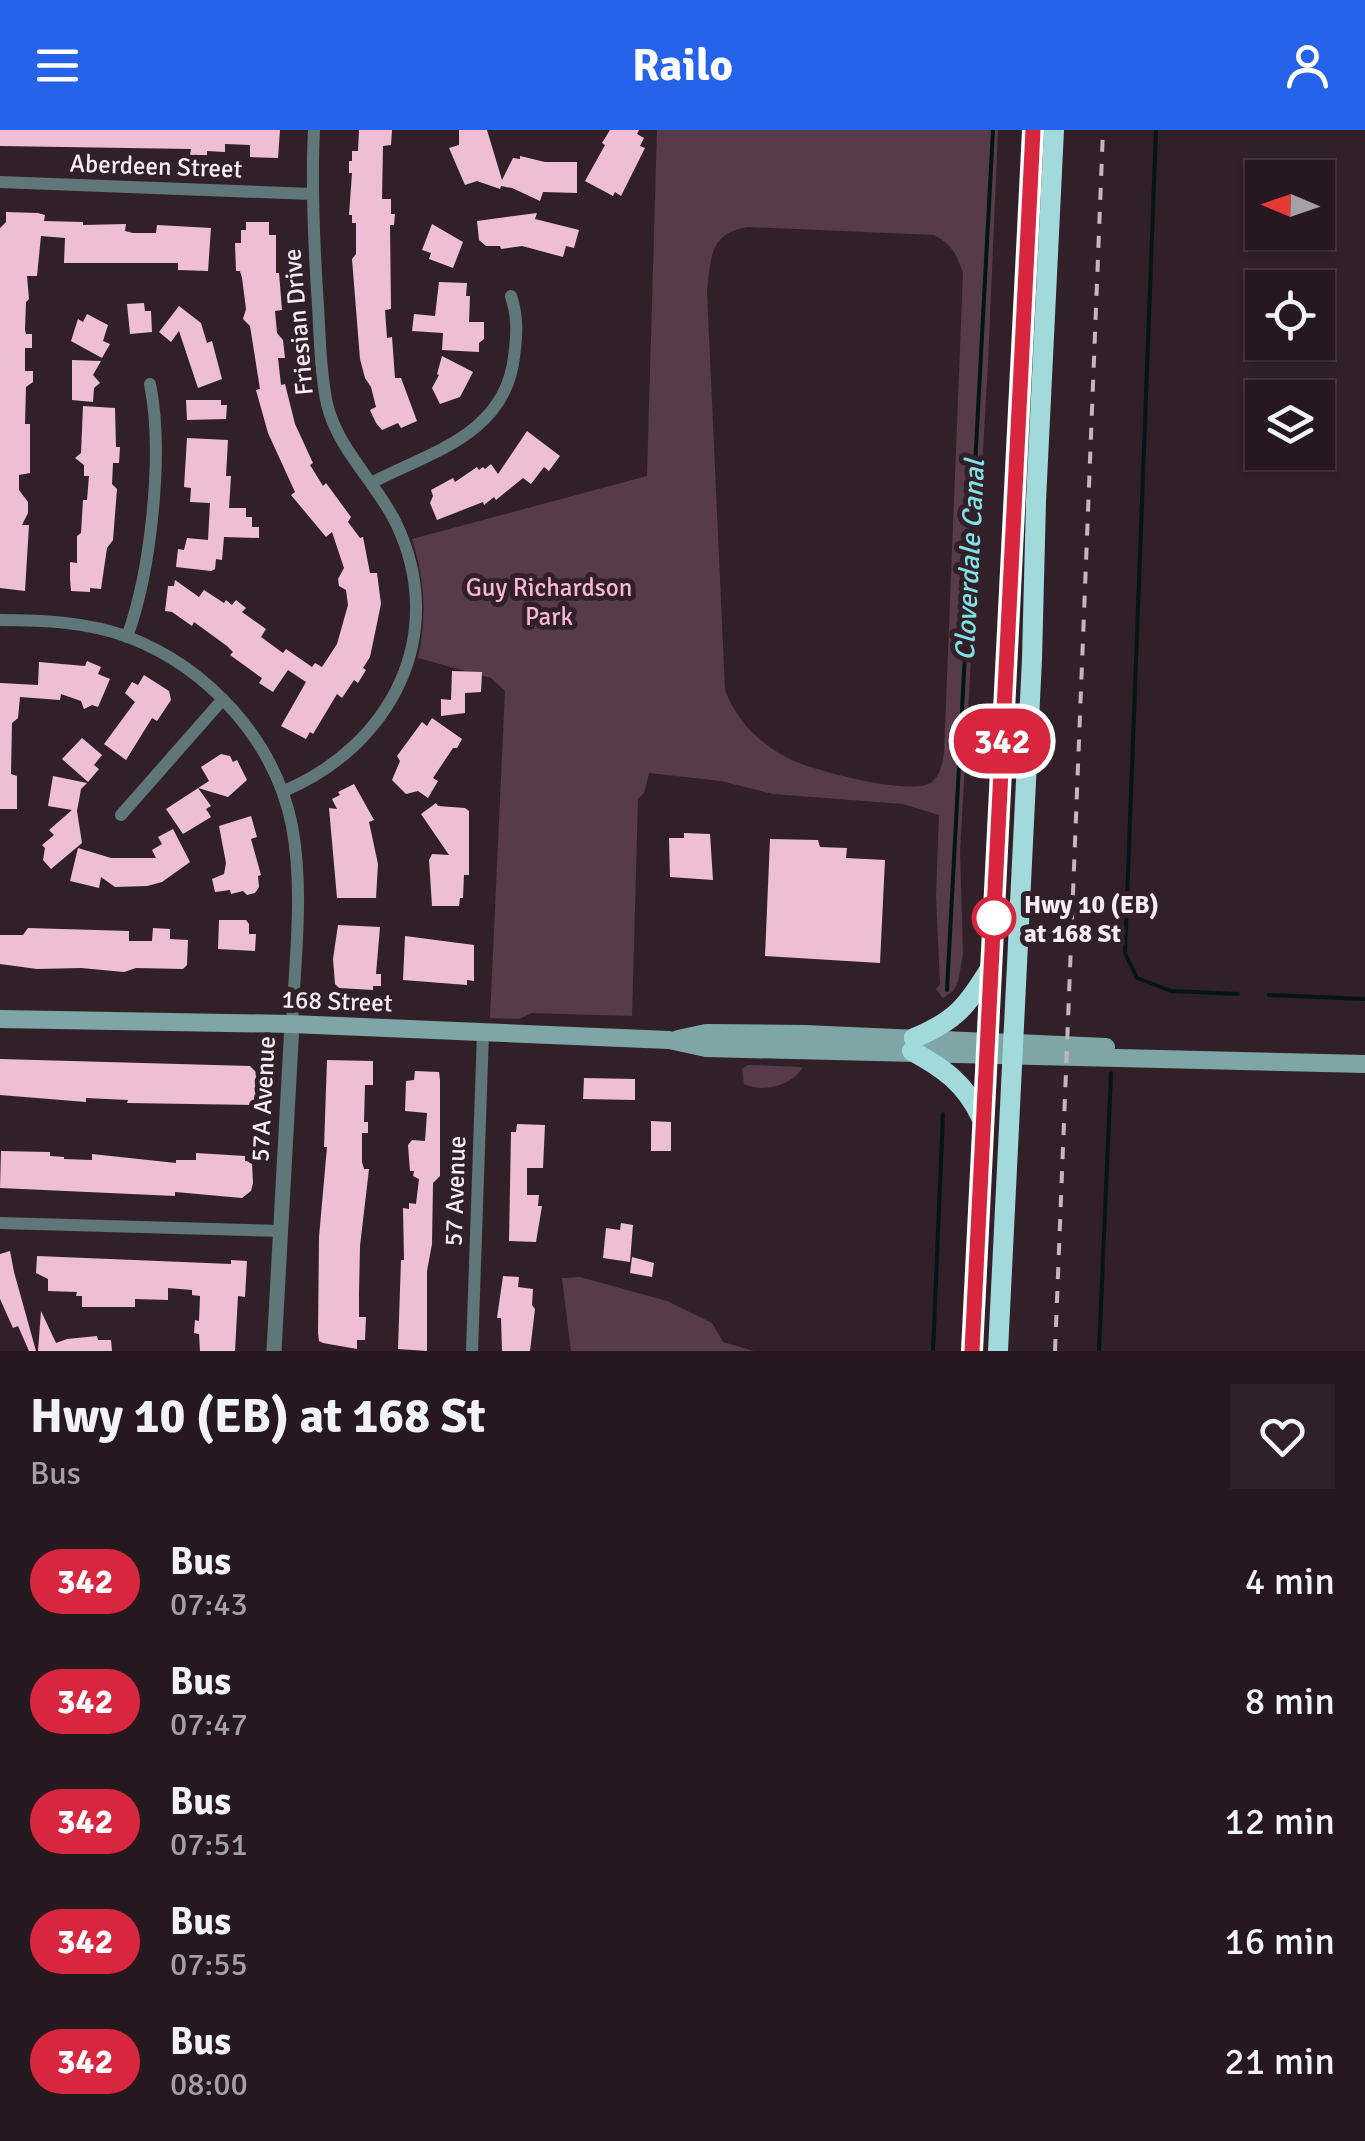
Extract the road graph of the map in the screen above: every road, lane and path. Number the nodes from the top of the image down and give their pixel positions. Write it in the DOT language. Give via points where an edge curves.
graph roads {
  1 [pos="314,130"];
  2 [pos="1033,130"];
  3 [pos="1054,130"];
  4 [pos="0,182"];
  5 [pos="311,194"];
  6 [pos="510,296"];
  7 [pos="150,384"];
  8 [pos="371,483"];
  9 [pos="0,620"];
  10 [pos="127,637"];
  11 [pos="223,699"];
  12 [pos="284,792"];
  13 [pos="121,815"];
  14 [pos="992,965"];
  15 [pos="0,1019"];
  16 [pos="292,1024"];
  17 [pos="484,1032"];
  18 [pos="913,1045"];
  19 [pos="986,1047"];
  20 [pos="1013,1049"];
  21 [pos="1365,1064"];
  22 [pos="982,1121"];
  23 [pos="0,1223"];
  24 [pos="281,1231"];
  25 [pos="274,1351"];
  26 [pos="472,1351"];
  27 [pos="972,1351"];
  28 [pos="998,1351"];
  1 -- 5 [label="street, Friesian Drive"];
  2 -- 14 [label="highway"];
  3 -- 20 [label="highway"];
  4 -- 5 [label="street, Aberdeen Street"];
  5 -- 8 [label="street, Friesian Drive" via="328,406"];
  6 -- 8 [label="street" via="517,312 514,363 496,407 458,442"];
  7 -- 10 [label="street" via="152,510"];
  8 -- 12 [label="street, Friesian Drive" via="413,569 410,654 373,729 342,758"];
  9 -- 10 [label="street, 57A Avenue" via="67,623"];
  10 -- 11 [label="street, 57A Avenue" via="176,662"];
  11 -- 12 [label="street, 57A Avenue"];
  11 -- 13 [label="street"];
  12 -- 16 [label="street, 57A Avenue" via="297,867"];
  14 -- 18 [label="highway" via="960,1013"];
  14 -- 19 [label="highway"];
  15 -- 16 [label="main road, 168 Street"];
  16 -- 17 [label="main road, 168 Street"];
  16 -- 24 [label="street, 57A Avenue"];
  17 -- 18 [label="main road, 168 Street" via="673,1040 706,1033"];
  17 -- 26 [label="street, 57 Avenue"];
  18 -- 19 [label="main road, 168 Street"];
  18 -- 22 [label="highway" via="956,1079"];
  19 -- 20 [label="main road, 168 Street"];
  19 -- 22 [label="highway"];
  20 -- 21 [label="main road, 168 Street"];
  20 -- 28 [label="highway"];
  22 -- 27 [label="highway"];
  23 -- 24 [label="street"];
  24 -- 25 [label="street, 57A Avenue"];
}
